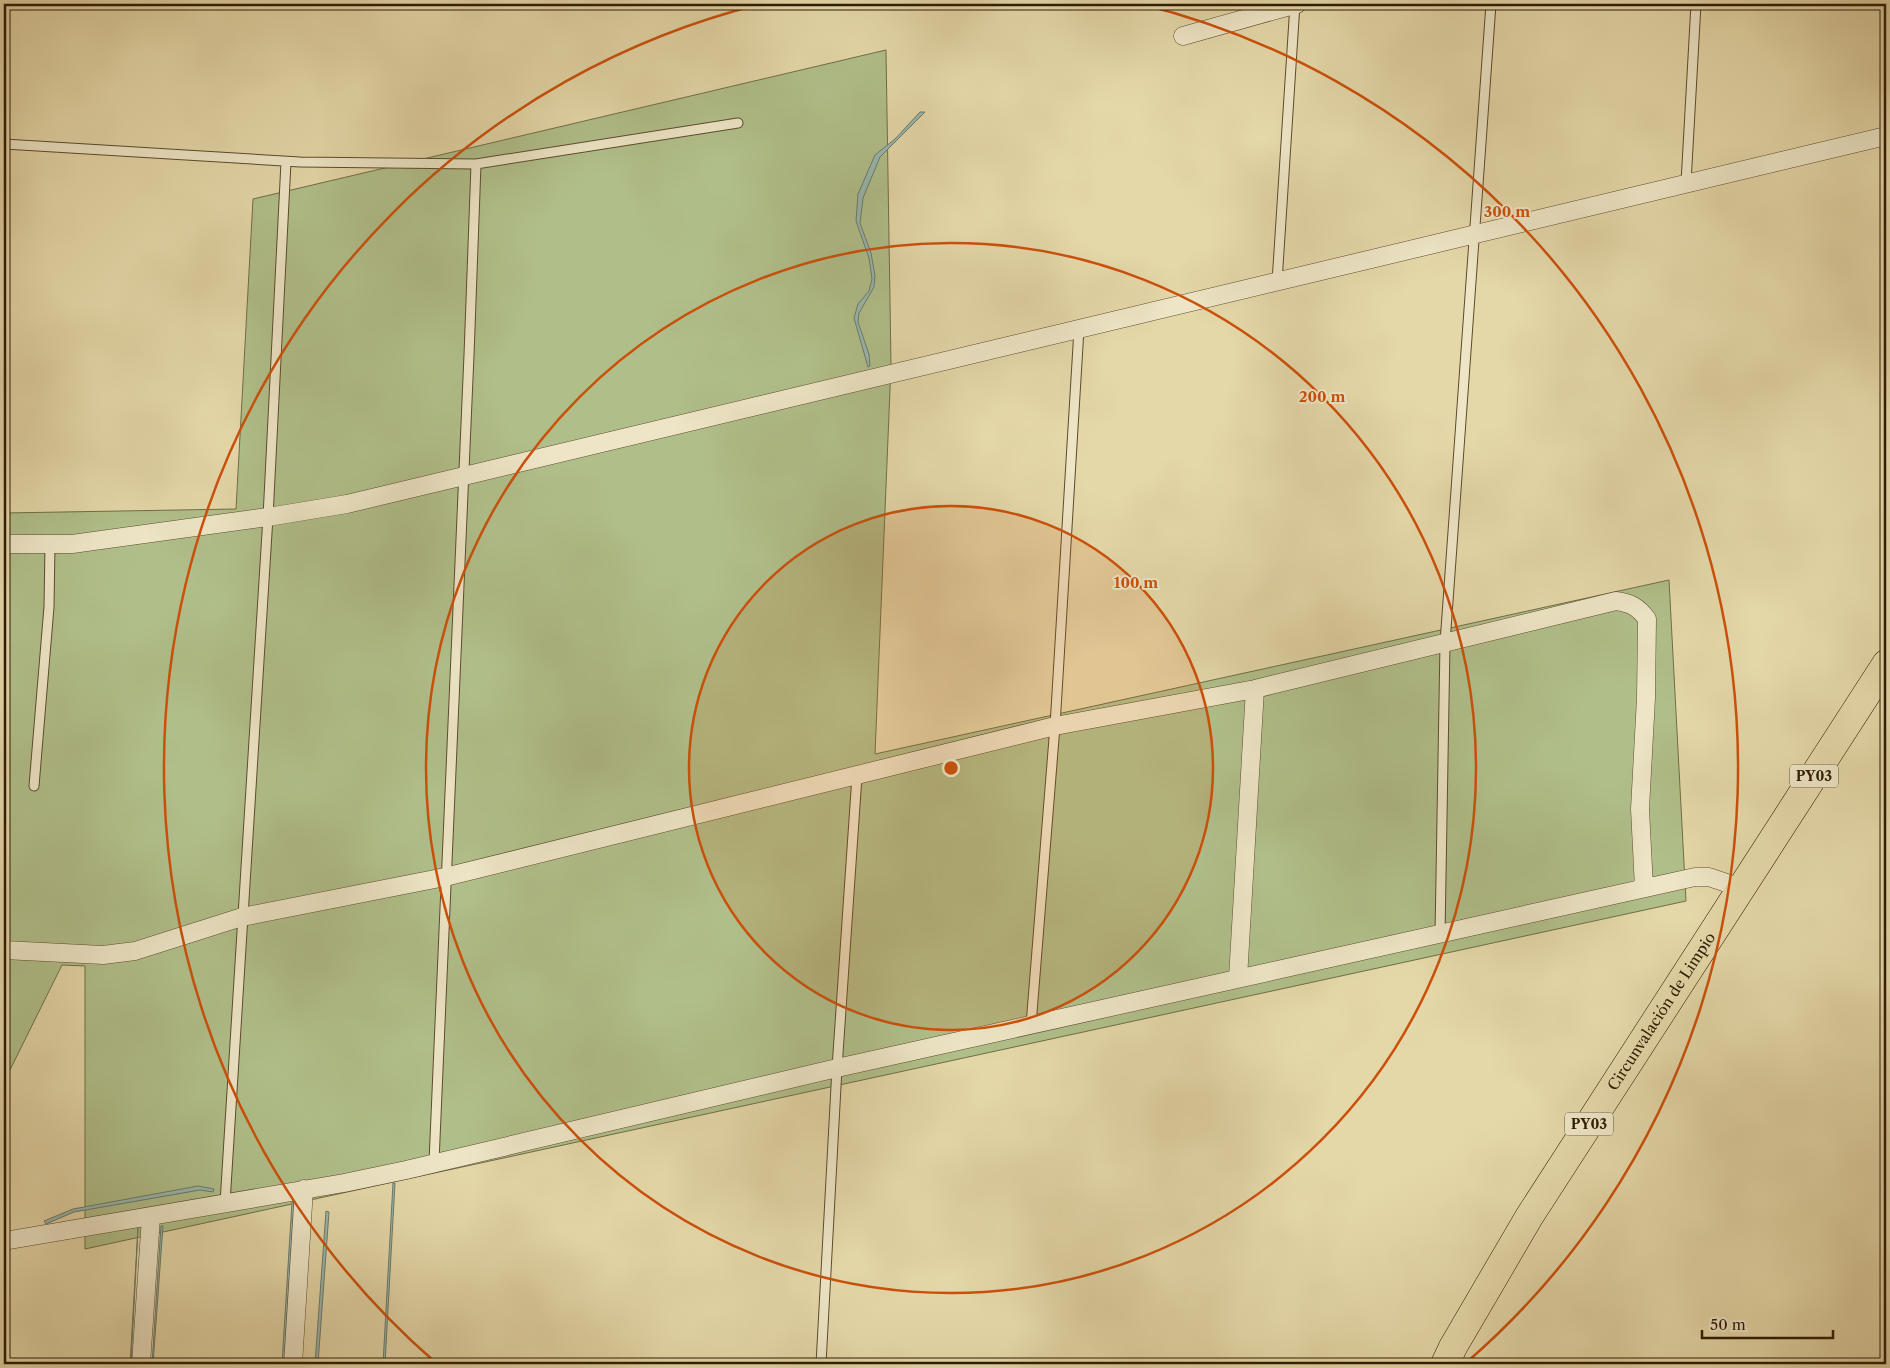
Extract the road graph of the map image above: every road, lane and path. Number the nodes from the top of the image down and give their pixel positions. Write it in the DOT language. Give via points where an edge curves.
graph roads {
  1 [pos="1296,4"];
  2 [pos="1491,4"];
  3 [pos="1696,4"];
  4 [pos="1184,36"];
  5 [pos="738,123"];
  6 [pos="1886,136"];
  7 [pos="4,144"];
  8 [pos="286,162"];
  9 [pos="476,164"];
  10 [pos="1686,183"];
  11 [pos="1474,236"];
  12 [pos="1277,282"];
  13 [pos="1079,329"];
  14 [pos="466,474"];
  15 [pos="268,517"];
  16 [pos="4,544"];
  17 [pos="50,544"];
  18 [pos="1445,643"];
  19 [pos="1886,664"];
  20 [pos="1255,689"];
  21 [pos="1055,726"];
  22 [pos="857,776"];
  23 [pos="34,786"];
  24 [pos="445,877"];
  25 [pos="1644,888"];
  26 [pos="1742,888"];
  27 [pos="242,917"];
  28 [pos="1440,935"];
  29 [pos="4,950"];
  30 [pos="1238,978"];
  31 [pos="1031,1025"];
  32 [pos="837,1068"];
  33 [pos="434,1162"];
  34 [pos="304,1189"];
  35 [pos="225,1203"];
  36 [pos="151,1216"];
  37 [pos="4,1241"];
  38 [pos="141,1364"];
  39 [pos="294,1364"];
  40 [pos="821,1364"];
  41 [pos="1445,1364"];
  1 -- 4 [label="street"];
  1 -- 12 [label="lane"];
  2 -- 11 [label="lane"];
  3 -- 10 [label="lane"];
  5 -- 9 [label="lane"];
  6 -- 10 [label="street"];
  7 -- 8 [label="lane"];
  8 -- 9 [label="lane"];
  8 -- 15 [label="lane"];
  9 -- 14 [label="lane"];
  10 -- 11 [label="street"];
  11 -- 12 [label="street"];
  11 -- 18 [label="lane"];
  12 -- 13 [label="street"];
  13 -- 14 [label="street"];
  13 -- 21 [label="lane"];
  14 -- 15 [label="street" via="347,504"];
  14 -- 24 [label="lane"];
  15 -- 17 [label="street" via="72,544"];
  15 -- 27 [label="lane"];
  16 -- 17 [label="street"];
  17 -- 23 [label="lane" via="49,607"];
  18 -- 20 [label="street"];
  18 -- 25 [label="street" via="1616,601 1639,608 1647,619 1648,636 1640,809"];
  18 -- 28 [label="lane"];
  19 -- 26 [label="highway, Circunvalación de Limpio / PY03"];
  20 -- 21 [label="street"];
  20 -- 30 [label="street"];
  21 -- 22 [label="street"];
  21 -- 31 [label="lane"];
  22 -- 24 [label="street"];
  22 -- 32 [label="lane"];
  24 -- 27 [label="street"];
  24 -- 33 [label="lane"];
  25 -- 26 [label="street" via="1703,877"];
  25 -- 28 [label="street"];
  26 -- 41 [label="highway, Circunvalación de Limpio / PY03" via="1529,1217"];
  27 -- 29 [label="street" via="135,951 103,955"];
  27 -- 35 [label="lane"];
  28 -- 30 [label="street"];
  30 -- 31 [label="street"];
  31 -- 32 [label="street"];
  32 -- 33 [label="street"];
  32 -- 40 [label="lane"];
  33 -- 34 [label="street"];
  34 -- 35 [label="street"];
  34 -- 39 [label="street"];
  35 -- 36 [label="street"];
  36 -- 37 [label="street"];
  36 -- 38 [label="street"];
}
